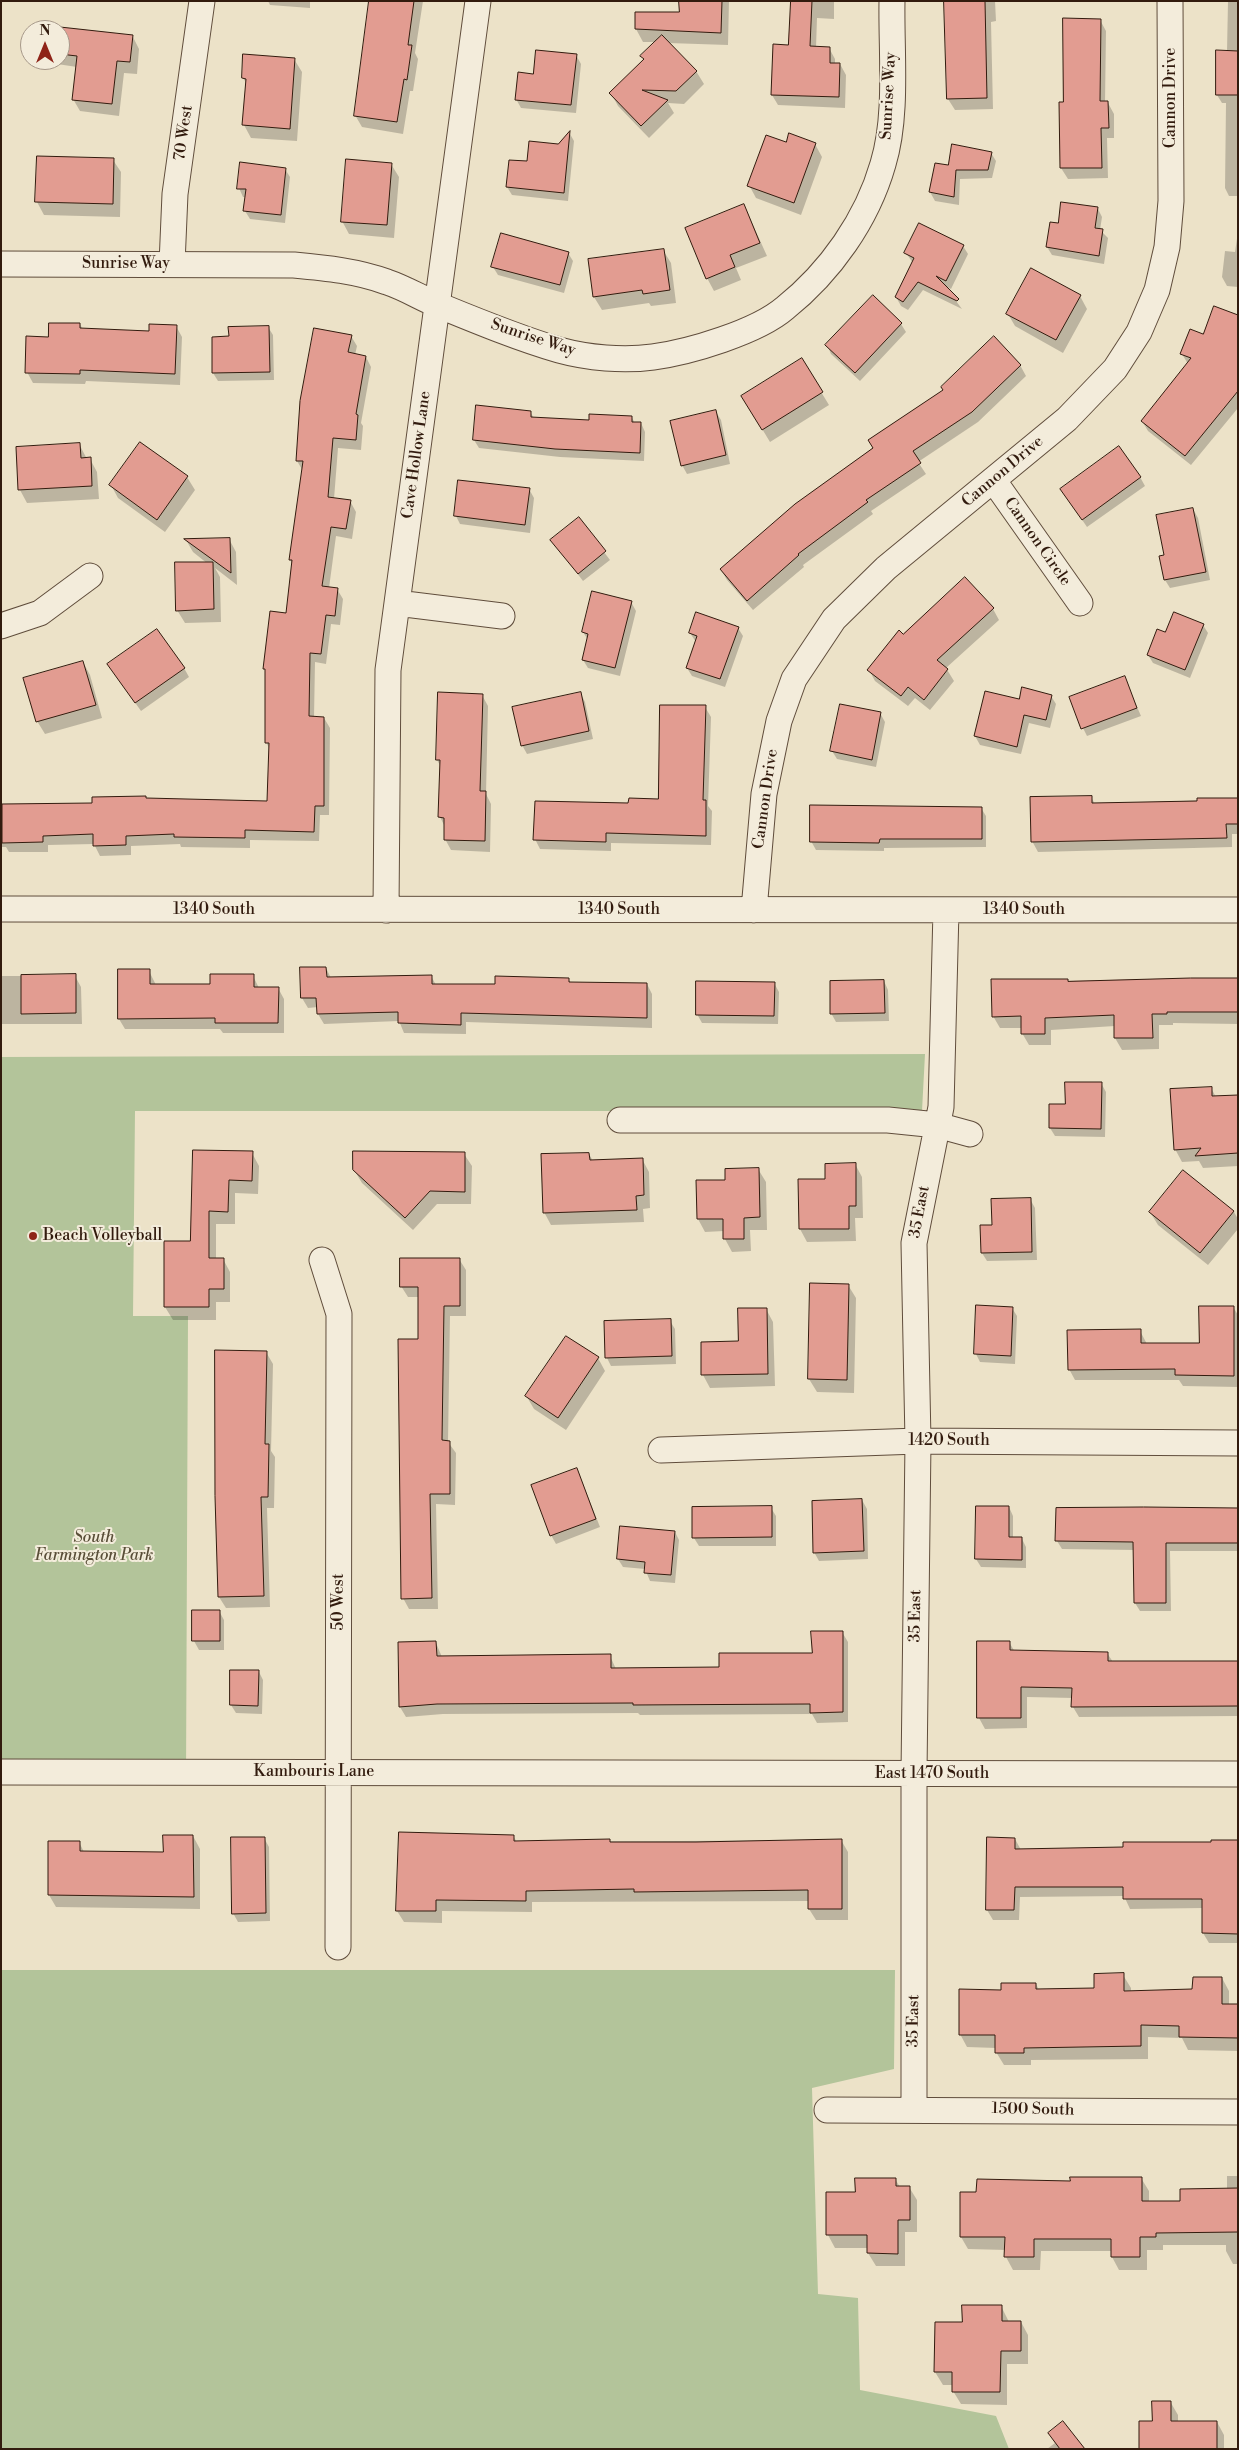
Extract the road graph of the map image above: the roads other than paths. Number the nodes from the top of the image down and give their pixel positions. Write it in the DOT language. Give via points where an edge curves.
graph roads {
  1 [pos="202,1"];
  2 [pos="478,1"];
  3 [pos="892,1"];
  4 [pos="1170,1"];
  5 [pos="1,264"];
  6 [pos="172,264"];
  7 [pos="437,304"];
  8 [pos="994,480"];
  9 [pos="90,576"];
  10 [pos="397,603"];
  11 [pos="1080,603"];
  12 [pos="502,616"];
  13 [pos="1,626"];
  14 [pos="1,909"];
  15 [pos="386,910"];
  16 [pos="754,910"];
  17 [pos="946,910"];
  18 [pos="1238,910"];
  19 [pos="620,1120"];
  20 [pos="937,1125"];
  21 [pos="970,1134"];
  22 [pos="322,1260"];
  23 [pos="918,1441"];
  24 [pos="1238,1443"];
  25 [pos="661,1450"];
  26 [pos="1,1772"];
  27 [pos="338,1772"];
  28 [pos="626,1773"];
  29 [pos="914,1773"];
  30 [pos="1238,1774"];
  31 [pos="338,1946"];
  32 [pos="914,2109"];
  33 [pos="827,2110"];
  34 [pos="1238,2112"];
  1 -- 6 [label="street, 70 West" via="175,194"];
  2 -- 7 [label="street, Cave Hollow Lane"];
  3 -- 7 [label="street, Sunrise Way" via="890,122 883,164 852,234 818,278 784,310 712,343 653,357 597,357 560,350"];
  4 -- 8 [label="street, Cannon Drive" via="1171,201 1167,247 1157,290 1139,332 1114,369 1066,419"];
  5 -- 6 [label="street, Sunrise Way"];
  6 -- 7 [label="street, Sunrise Way" via="294,265 341,270 388,282"];
  7 -- 10 [label="street, Cave Hollow Lane"];
  8 -- 11 [label="street, Cannon Circle"];
  8 -- 16 [label="street, Cannon Drive" via="886,568 834,619 794,679 779,721 764,794"];
  9 -- 13 [label="street" via="40,613"];
  10 -- 12 [label="street"];
  10 -- 15 [label="street, Cave Hollow Lane" via="388,670"];
  14 -- 15 [label="street, 1340 South"];
  15 -- 16 [label="street, 1340 South"];
  16 -- 17 [label="street, 1340 South"];
  17 -- 18 [label="street, 1340 South"];
  17 -- 20 [label="street, 35 East" via="941,1107"];
  19 -- 20 [label="street" via="888,1120"];
  20 -- 21 [label="street"];
  20 -- 23 [label="street, 35 East" via="914,1243"];
  22 -- 27 [label="street, 50 West" via="339,1314"];
  23 -- 24 [label="street, 1420 South"];
  23 -- 25 [label="street, 1420 South"];
  23 -- 29 [label="street, 35 East"];
  26 -- 27 [label="street, Kambouris Lane"];
  27 -- 28 [label="street, Kambouris Lane"];
  27 -- 31 [label="street, 50 West"];
  28 -- 29 [label="street, East 1470 South"];
  29 -- 30 [label="street, East 1470 South"];
  29 -- 32 [label="street, 35 East"];
  32 -- 33 [label="street, 1500 South"];
  32 -- 34 [label="street, 1500 South"];
}
